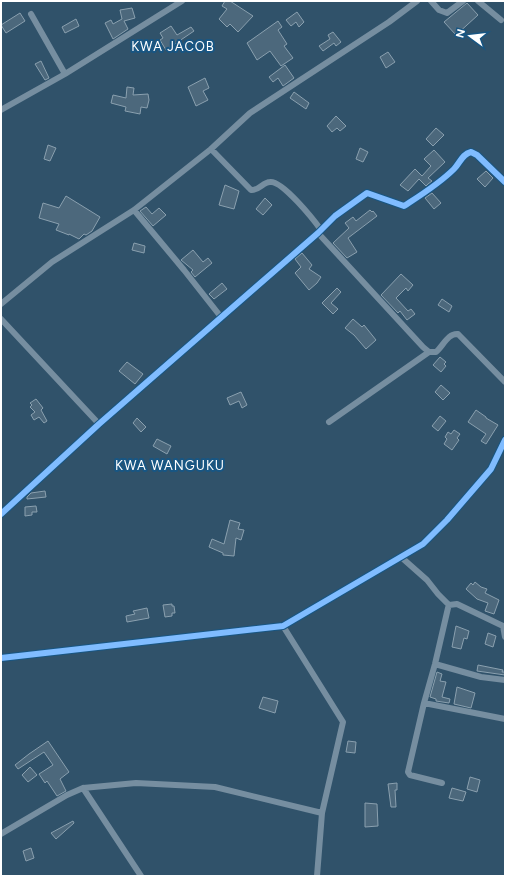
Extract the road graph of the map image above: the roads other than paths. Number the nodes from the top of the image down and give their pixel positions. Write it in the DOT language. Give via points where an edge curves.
graph roads {
  1 [pos="182,1"];
  2 [pos="417,1"];
  3 [pos="432,1"];
  4 [pos="463,1"];
  5 [pos="478,1"];
  6 [pos="31,14"];
  7 [pos="501,20"];
  8 [pos="65,74"];
  9 [pos="1,110"];
  10 [pos="211,149"];
  11 [pos="505,182"];
  12 [pos="134,210"];
  13 [pos="319,232"];
  14 [pos="1,304"];
  15 [pos="221,317"];
  16 [pos="1,319"];
  17 [pos="429,352"];
  18 [pos="505,382"];
  19 [pos="329,422"];
  20 [pos="99,424"];
  21 [pos="505,440"];
  22 [pos="1,514"];
  23 [pos="401,557"];
  24 [pos="449,605"];
  25 [pos="284,626"];
  26 [pos="504,626"];
  27 [pos="505,638"];
  28 [pos="1,658"];
  29 [pos="435,664"];
  30 [pos="505,680"];
  31 [pos="424,703"];
  32 [pos="505,719"];
  33 [pos="442,783"];
  34 [pos="83,788"];
  35 [pos="322,814"];
  36 [pos="1,834"];
  37 [pos="141,876"];
  38 [pos="317,876"];
  1 -- 8 [label="street"];
  2 -- 10 [label="street" via="250,113"];
  3 -- 4 [label="street" via="439,10 447,13"];
  5 -- 7 [label="street"];
  6 -- 8 [label="street"];
  8 -- 9 [label="street"];
  10 -- 12 [label="street"];
  10 -- 13 [label="street" via="251,190 258,189 267,182 279,184 299,203"];
  11 -- 13 [label="street" via="477,155 466,153 442,180 404,206 367,193 335,216"];
  12 -- 14 [label="street" via="52,262"];
  12 -- 15 [label="street"];
  13 -- 15 [label="street"];
  13 -- 17 [label="street"];
  15 -- 20 [label="street"];
  16 -- 20 [label="street"];
  17 -- 18 [label="street" via="436,352 453,333 458,334"];
  17 -- 19 [label="street"];
  20 -- 22 [label="street"];
  21 -- 23 [label="street" via="491,469 447,520 423,544"];
  23 -- 24 [label="street"];
  23 -- 25 [label="street"];
  24 -- 26 [label="street" via="457,604"];
  24 -- 29 [label="street"];
  25 -- 28 [label="street"];
  25 -- 35 [label="street" via="343,720"];
  26 -- 27 [label="street"];
  29 -- 30 [label="street" via="481,677"];
  29 -- 31 [label="street"];
  31 -- 32 [label="street"];
  31 -- 33 [label="street" via="408,772 414,777"];
  34 -- 35 [label="street" via="136,783 215,787"];
  34 -- 36 [label="street"];
  34 -- 37 [label="street"];
  35 -- 38 [label="street"];
}
